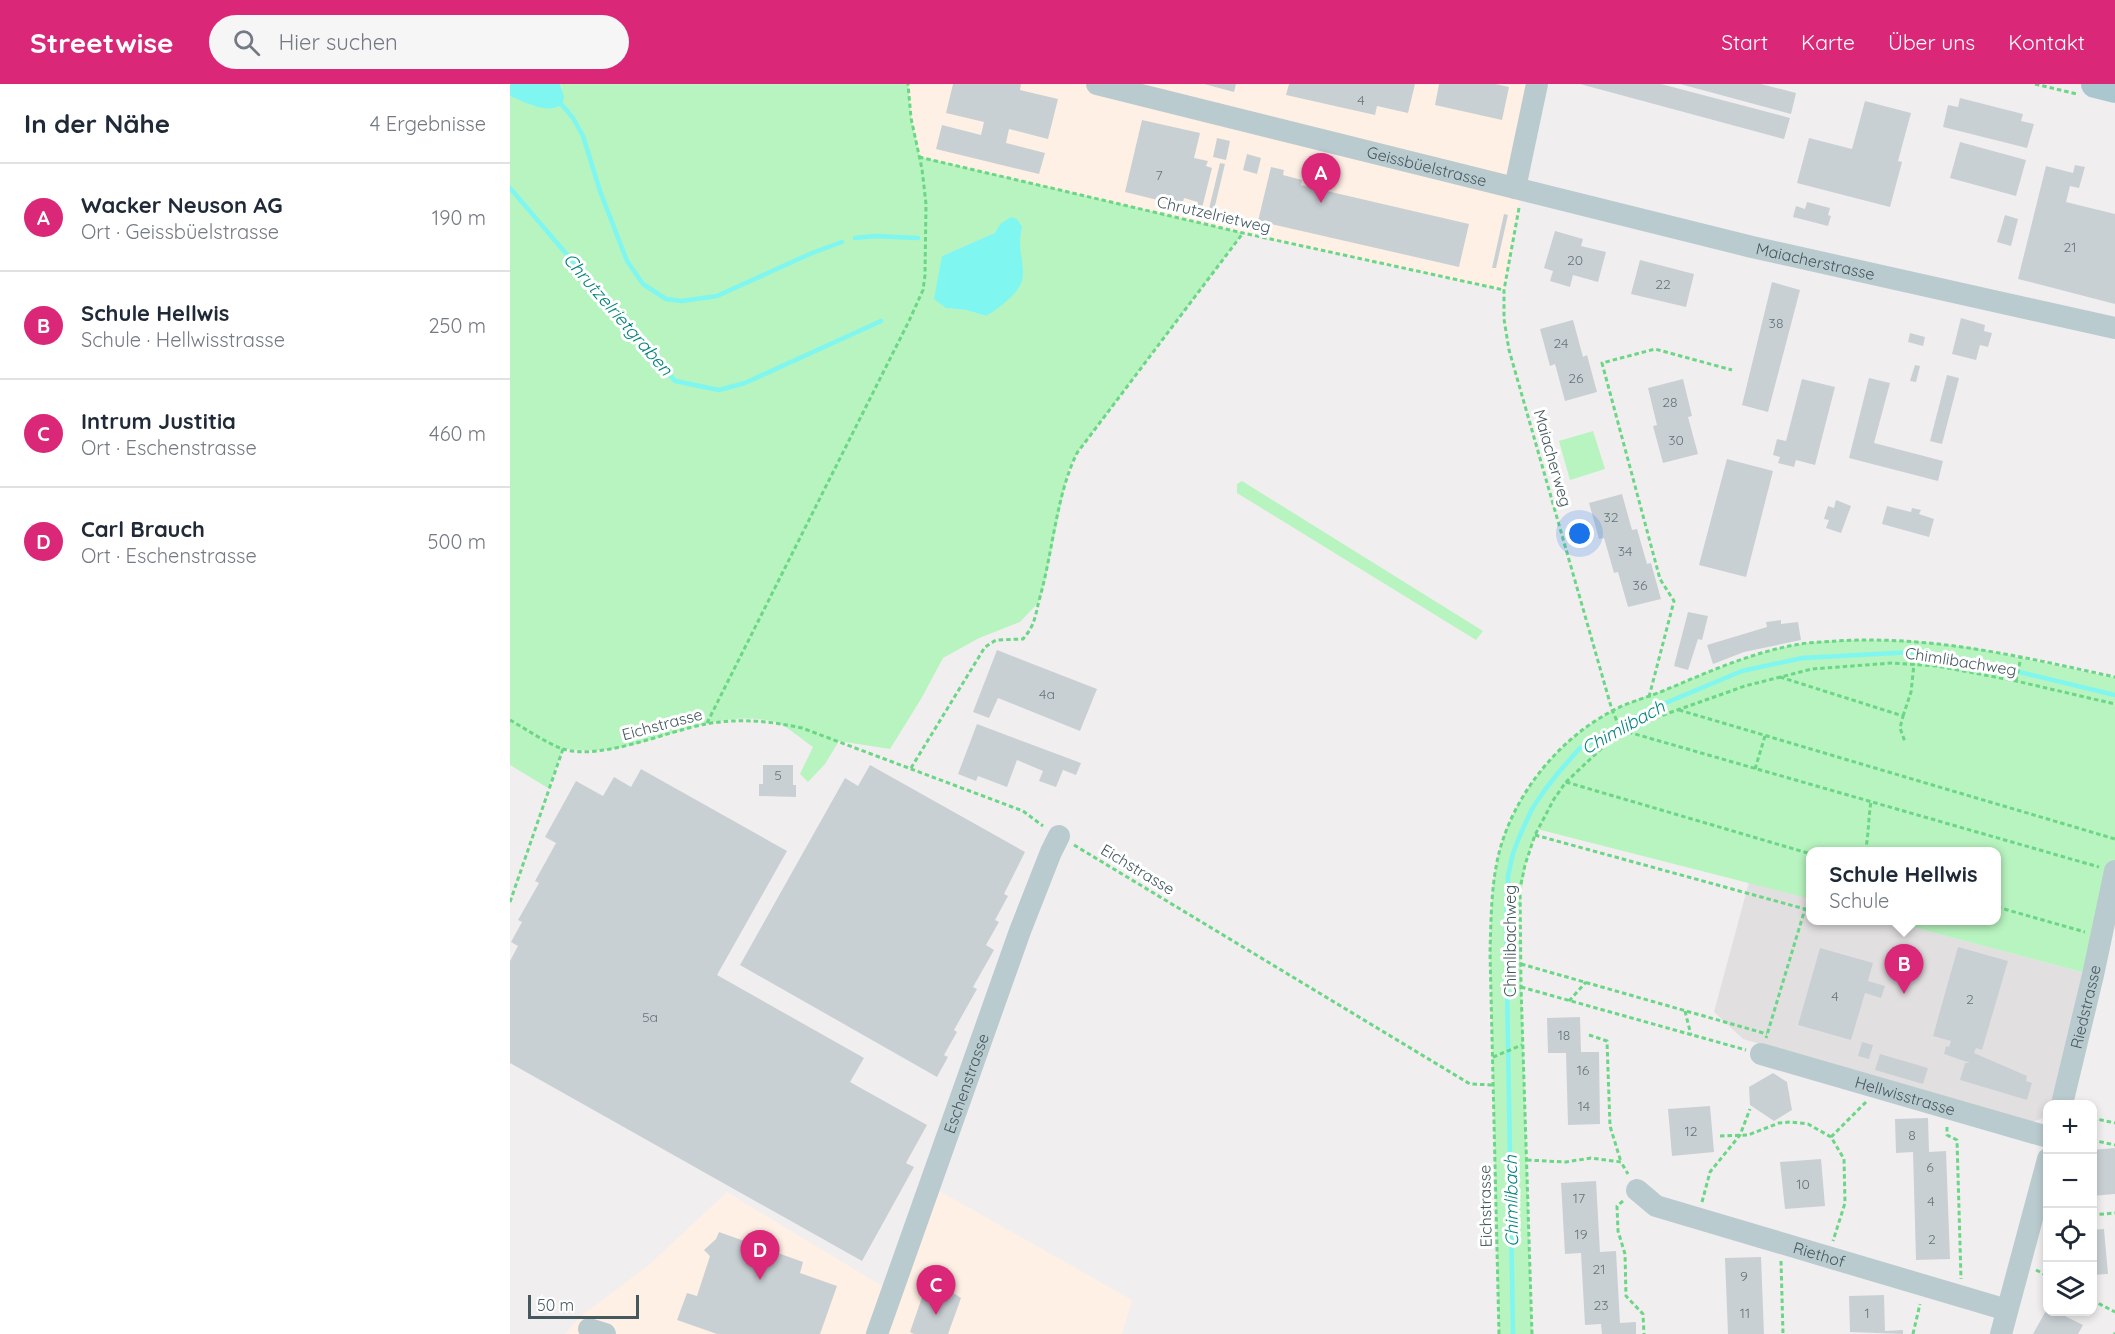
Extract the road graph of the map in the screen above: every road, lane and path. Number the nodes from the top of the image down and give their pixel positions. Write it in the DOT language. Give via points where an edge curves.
graph roads {
  1 [pos="908,84"];
  2 [pos="1096,84"];
  3 [pos="1537,84"];
  4 [pos="2095,84"];
  5 [pos="2115,89"];
  6 [pos="920,157"];
  7 [pos="1515,189"];
  8 [pos="1243,233"];
  9 [pos="1504,290"];
  10 [pos="2115,328"];
  11 [pos="1732,370"];
  12 [pos="2021,657"];
  13 [pos="1914,664"];
  14 [pos="1778,677"];
  15 [pos="2115,677"];
  16 [pos="2016,681"];
  17 [pos="1649,696"];
  18 [pos="2115,704"];
  19 [pos="1678,710"];
  20 [pos="1614,712"];
  21 [pos="1904,716"];
  22 [pos="510,720"];
  23 [pos="707,723"];
  24 [pos="1621,728"];
  25 [pos="1765,736"];
  26 [pos="1905,742"];
  27 [pos="563,749"];
  28 [pos="911,768"];
  29 [pos="1755,769"];
  30 [pos="1566,782"];
  31 [pos="1871,802"];
  32 [pos="1534,835"];
  33 [pos="1059,836"];
  34 [pos="2115,839"];
  35 [pos="1866,847"];
  36 [pos="1806,853"];
  37 [pos="2115,871"];
  38 [pos="510,902"];
  39 [pos="2001,908"];
  40 [pos="2101,937"];
  41 [pos="1521,964"];
  42 [pos="1586,982"];
  43 [pos="1521,987"];
  44 [pos="1569,1000"];
  45 [pos="1685,1011"];
  46 [pos="1589,1035"];
  47 [pos="1691,1035"];
  48 [pos="1765,1044"];
  49 [pos="1523,1045"];
  50 [pos="1493,1057"];
  51 [pos="1494,1085"];
  52 [pos="1880,1089"];
  53 [pos="2063,1100"];
  54 [pos="1947,1107"];
  55 [pos="1750,1109"];
  56 [pos="2097,1119"];
  57 [pos="2115,1123"];
  58 [pos="1720,1136"];
  59 [pos="1740,1136"];
  60 [pos="2043,1136"];
  61 [pos="1831,1137"];
  62 [pos="2097,1141"];
  63 [pos="2115,1145"];
  64 [pos="1527,1160"];
  65 [pos="1622,1162"];
  66 [pos="2043,1177"];
  67 [pos="1637,1190"];
  68 [pos="2115,1214"];
  69 [pos="2097,1215"];
  70 [pos="1699,1219"];
  71 [pos="1786,1244"];
  72 [pos="1828,1257"];
  73 [pos="1926,1286"];
  74 [pos="1958,1295"];
  75 [pos="2097,1303"];
  76 [pos="2007,1310"];
  77 [pos="2115,1312"];
  78 [pos="877,1334"];
  79 [pos="1499,1334"];
  80 [pos="1532,1334"];
  81 [pos="1644,1334"];
  82 [pos="1783,1334"];
  83 [pos="1913,1334"];
  84 [pos="2001,1334"];
  1 -- 6 [label="path"];
  2 -- 7 [label="street, Geissbüelstrasse"];
  3 -- 7 [label="street"];
  4 -- 5 [label="main road"];
  6 -- 8 [label="path, Chrutzelrietweg"];
  6 -- 23 [label="path" via="926,204 923,290"];
  7 -- 9 [label="path, Maiacherweg" via="1520,201"];
  7 -- 10 [label="street, Maiacherstrasse" via="1752,247"];
  8 -- 9 [label="path, Chrutzelrietweg"];
  8 -- 28 [label="path" via="1077,453 1068,471 1032,628 1023,639 996,640 985,647"];
  9 -- 20 [label="path, Maiacherweg" via="1509,350"];
  11 -- 17 [label="path" via="1655,349 1602,363 1660,579 1674,601"];
  12 -- 15 [label="path"];
  12 -- 16 [label="path"];
  12 -- 17 [label="path" via="1914,641 1801,644 1738,659"];
  13 -- 14 [label="path, Chimlibachweg" via="1848,665"];
  13 -- 16 [label="path, Chimlibachweg"];
  13 -- 21 [label="path"];
  14 -- 19 [label="path, Chimlibachweg"];
  14 -- 21 [label="path"];
  16 -- 18 [label="path, Chimlibachweg"];
  17 -- 20 [label="path"];
  19 -- 24 [label="path, Chimlibachweg"];
  19 -- 25 [label="path"];
  20 -- 24 [label="path, Maiacherweg"];
  20 -- 50 [label="path" via="1558,752 1533,780 1512,816 1498,857 1491,904"];
  21 -- 26 [label="path" via="1900,728"];
  22 -- 27 [label="path, Eichstrasse"];
  23 -- 27 [label="path, Eichstrasse" via="616,748"];
  23 -- 28 [label="path, Eichstrasse" via="761,720 802,728"];
  24 -- 29 [label="path"];
  24 -- 30 [label="path, Chimlibachweg"];
  25 -- 29 [label="path"];
  25 -- 34 [label="path"];
  27 -- 38 [label="path"];
  28 -- 33 [label="path, Eichstrasse" via="1023,811"];
  29 -- 31 [label="path"];
  30 -- 32 [label="path, Chimlibachweg"];
  30 -- 36 [label="path"];
  31 -- 35 [label="path"];
  31 -- 37 [label="path"];
  32 -- 41 [label="path, Chimlibachweg" via="1520,889"];
  32 -- 48 [label="path" via="1805,909"];
  33 -- 51 [label="path, Eichstrasse" via="1470,1084"];
  33 -- 78 [label="street, Eschenstrasse" via="1020,931"];
  37 -- 40 [label="street, Riedstrasse"];
  39 -- 40 [label="path"];
  40 -- 53 [label="street, Riedstrasse"];
  41 -- 42 [label="path"];
  41 -- 43 [label="path, Chimlibachweg"];
  42 -- 44 [label="path"];
  42 -- 45 [label="path"];
  43 -- 44 [label="path"];
  43 -- 49 [label="path, Chimlibachweg"];
  44 -- 47 [label="path"];
  45 -- 47 [label="path"];
  45 -- 48 [label="path"];
  46 -- 65 [label="path" via="1607,1041 1610,1126"];
  47 -- 48 [label="path"];
  48 -- 52 [label="street, Hellwisstrasse"];
  49 -- 50 [label="path"];
  49 -- 64 [label="path, Chimlibachweg"];
  50 -- 51 [label="path"];
  51 -- 79 [label="path, Eichstrasse"];
  52 -- 54 [label="street, Hellwisstrasse"];
  52 -- 61 [label="path"];
  54 -- 60 [label="street, Hellwisstrasse"];
  54 -- 74 [label="path" via="1947,1135 1957,1140 1961,1282"];
  55 -- 59 [label="path"];
  56 -- 57 [label="path"];
  58 -- 59 [label="path"];
  59 -- 61 [label="path" via="1791,1122 1808,1124"];
  59 -- 70 [label="path" via="1710,1172"];
  61 -- 72 [label="path" via="1844,1159 1845,1203"];
  62 -- 63 [label="path"];
  64 -- 65 [label="path" via="1566,1162 1591,1158"];
  64 -- 80 [label="path, Chimlibachweg"];
  65 -- 67 [label="path"];
  66 -- 76 [label="street"];
  67 -- 70 [label="street, Riethof" via="1656,1206"];
  67 -- 81 [label="path" via="1617,1206 1618,1231 1625,1254 1626,1296 1643,1314"];
  68 -- 69 [label="path"];
  70 -- 71 [label="street, Riethof"];
  71 -- 72 [label="street, Riethof"];
  71 -- 82 [label="path" via="1780,1263"];
  72 -- 73 [label="street, Riethof"];
  73 -- 74 [label="street, Riethof"];
  73 -- 83 [label="path"];
  74 -- 76 [label="street, Riethof"];
  75 -- 77 [label="path"];
  76 -- 84 [label="street"];
}
